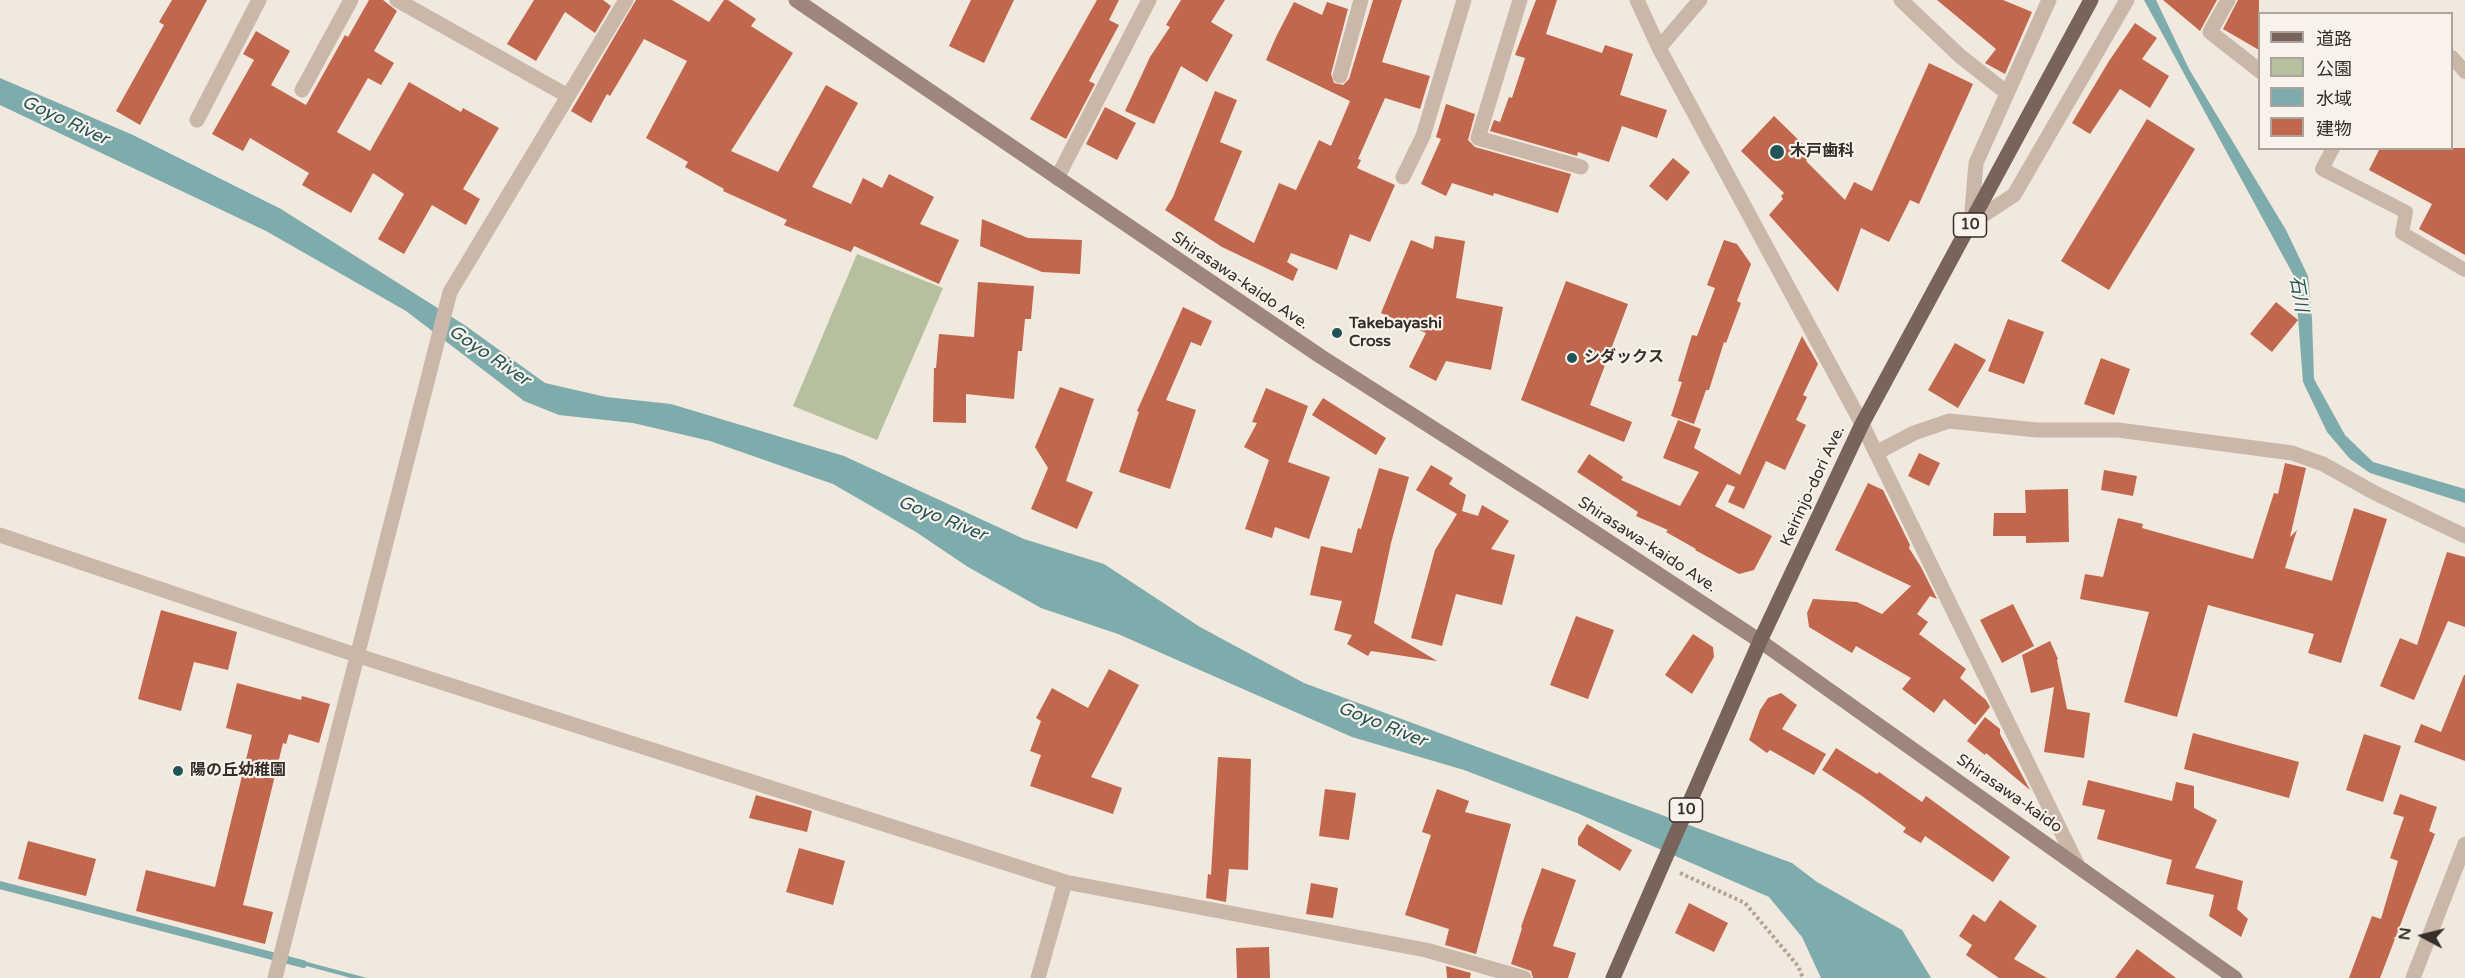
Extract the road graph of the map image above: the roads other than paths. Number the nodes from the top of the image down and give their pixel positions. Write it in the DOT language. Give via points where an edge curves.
graph roads {
  1 [pos="259,0"];
  2 [pos="351,0"];
  3 [pos="397,0"];
  4 [pos="626,0"];
  5 [pos="796,0"];
  6 [pos="1149,0"];
  7 [pos="1361,0"];
  8 [pos="1464,0"];
  9 [pos="1520,0"];
  10 [pos="1637,0"];
  11 [pos="1700,0"];
  12 [pos="1902,0"];
  13 [pos="2049,0"];
  14 [pos="2091,0"];
  15 [pos="2127,0"];
  16 [pos="2228,0"];
  17 [pos="1659,48"];
  18 [pos="2453,59"];
  19 [pos="2258,70"];
  20 [pos="2465,72"];
  21 [pos="1340,76"];
  22 [pos="302,90"];
  23 [pos="2007,93"];
  24 [pos="568,96"];
  25 [pos="197,120"];
  26 [pos="2332,150"];
  27 [pos="1581,167"];
  28 [pos="1403,177"];
  29 [pos="1057,178"];
  30 [pos="1971,223"];
  31 [pos="2465,270"];
  32 [pos="1862,424"];
  33 [pos="1876,453"];
  34 [pos="0,535"];
  35 [pos="2465,536"];
  36 [pos="1760,641"];
  37 [pos="358,656"];
  38 [pos="2465,844"];
  39 [pos="2078,866"];
  40 [pos="1065,882"];
  41 [pos="275,978"];
  42 [pos="1038,978"];
  43 [pos="1524,978"];
  44 [pos="1613,978"];
  45 [pos="2235,978"];
  46 [pos="2413,978"];
  1 -- 25 [label="street"];
  2 -- 22 [label="street"];
  3 -- 24 [label="street"];
  4 -- 24 [label="street"];
  5 -- 29 [label="main road, Shirasawa-kaido Ave."];
  6 -- 29 [label="street"];
  7 -- 21 [label="street"];
  8 -- 28 [label="street" via="1423,136"];
  9 -- 27 [label="street" via="1479,138"];
  10 -- 17 [label="street"];
  11 -- 17 [label="street"];
  12 -- 23 [label="street" via="1960,56"];
  13 -- 23 [label="street"];
  14 -- 30 [label="main road, Keirinjo-dori Ave. / 10"];
  15 -- 30 [label="street" via="2014,195"];
  16 -- 19 [label="street" via="2210,32"];
  17 -- 32 [label="street"];
  18 -- 20 [label="lane"];
  23 -- 30 [label="street" via="1976,163"];
  24 -- 37 [label="street" via="450,292"];
  26 -- 31 [label="lane" via="2322,169 2406,212 2402,233"];
  29 -- 36 [label="main road, Shirasawa-kaido Ave." via="1320,356"];
  30 -- 32 [label="main road, Keirinjo-dori Ave. / 10"];
  32 -- 33 [label="street"];
  32 -- 36 [label="main road, Keirinjo-dori Ave. / 10"];
  33 -- 35 [label="street" via="1914,433 1949,421 2037,430 2118,430 2292,453"];
  33 -- 39 [label="street"];
  34 -- 37 [label="street"];
  36 -- 39 [label="main road, Shirasawa-kaido"];
  36 -- 44 [label="main road, Keirinjo-dori Ave. / 10"];
  37 -- 40 [label="street"];
  37 -- 41 [label="street"];
  38 -- 46 [label="street"];
  39 -- 45 [label="main road, Shirasawa-kaido"];
  40 -- 42 [label="street"];
  40 -- 43 [label="street" via="1426,950"];
}
